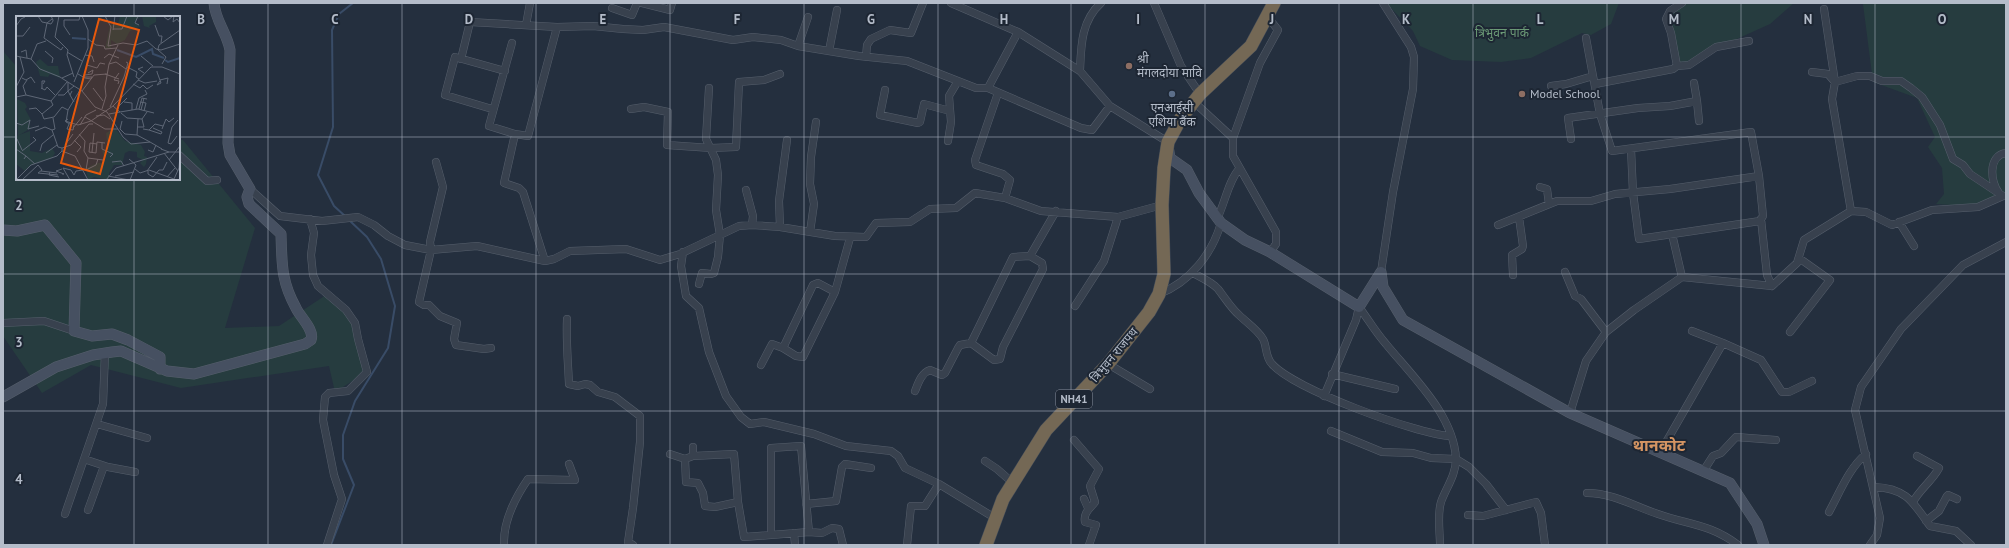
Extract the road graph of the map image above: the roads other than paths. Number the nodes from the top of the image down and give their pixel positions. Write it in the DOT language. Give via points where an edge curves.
graph roads {
  1 [pos="214,3"];
  2 [pos="530,3"];
  3 [pos="637,3"];
  4 [pos="642,3"];
  5 [pos="672,3"];
  6 [pos="923,3"];
  7 [pos="951,3"];
  8 [pos="1154,3"];
  9 [pos="1274,3"];
  10 [pos="1383,3"];
  11 [pos="1682,3"];
  12 [pos="1098,4"];
  13 [pos="612,8"];
  14 [pos="1824,9"];
  15 [pos="837,10"];
  16 [pos="1267,16"];
  17 [pos="808,17"];
  18 [pos="526,24"];
  19 [pos="557,27"];
  20 [pos="1018,32"];
  21 [pos="1586,38"];
  22 [pos="1750,41"];
  23 [pos="512,43"];
  24 [pos="798,46"];
  25 [pos="829,51"];
  26 [pos="866,57"];
  27 [pos="461,59"];
  28 [pos="1677,66"];
  29 [pos="505,71"];
  30 [pos="1080,71"];
  31 [pos="1812,72"];
  32 [pos="780,74"];
  33 [pos="1593,76"];
  34 [pos="958,81"];
  35 [pos="1835,82"];
  36 [pos="1694,83"];
  37 [pos="1595,84"];
  38 [pos="1551,86"];
  39 [pos="709,88"];
  40 [pos="988,88"];
  41 [pos="885,90"];
  42 [pos="998,93"];
  43 [pos="1197,98"];
  44 [pos="1697,101"];
  45 [pos="1110,106"];
  46 [pos="492,109"];
  47 [pos="631,109"];
  48 [pos="950,111"];
  49 [pos="1600,114"];
  50 [pos="1700,121"];
  51 [pos="816,122"];
  52 [pos="515,134"];
  53 [pos="1233,138"];
  54 [pos="1571,139"];
  55 [pos="787,140"];
  56 [pos="948,141"];
  57 [pos="1168,142"];
  58 [pos="711,148"];
  59 [pos="1631,149"];
  60 [pos="2006,153"];
  61 [pos="180,156"];
  62 [pos="436,162"];
  63 [pos="1239,169"];
  64 [pos="1759,176"];
  65 [pos="217,180"];
  66 [pos="1540,187"];
  67 [pos="250,189"];
  68 [pos="746,190"];
  69 [pos="1633,193"];
  70 [pos="1005,198"];
  71 [pos="2004,198"];
  72 [pos="1549,204"];
  73 [pos="1162,205"];
  74 [pos="1056,211"];
  75 [pos="1851,211"];
  76 [pos="1118,217"];
  77 [pos="1519,217"];
  78 [pos="310,219"];
  79 [pos="1761,219"];
  80 [pos="1219,221"];
  81 [pos="1899,222"];
  82 [pos="752,225"];
  83 [pos="1498,225"];
  84 [pos="780,227"];
  85 [pos="3,230"];
  86 [pos="810,232"];
  87 [pos="1672,234"];
  88 [pos="720,235"];
  89 [pos="850,238"];
  90 [pos="2006,242"];
  91 [pos="1914,246"];
  92 [pos="431,250"];
  93 [pos="683,252"];
  94 [pos="1270,252"];
  95 [pos="1030,256"];
  96 [pos="1799,258"];
  97 [pos="545,261"];
  98 [pos="1381,272"];
  99 [pos="1565,272"];
  100 [pos="1193,273"];
  101 [pos="1513,275"];
  102 [pos="1682,277"];
  103 [pos="699,284"];
  104 [pos="1772,286"];
  105 [pos="835,292"];
  106 [pos="1159,294"];
  107 [pos="1075,306"];
  108 [pos="1359,307"];
  109 [pos="567,319"];
  110 [pos="3,323"];
  111 [pos="74,331"];
  112 [pos="1692,331"];
  113 [pos="1606,332"];
  114 [pos="1790,332"];
  115 [pos="971,343"];
  116 [pos="1723,343"];
  117 [pos="490,348"];
  118 [pos="783,348"];
  119 [pos="105,353"];
  120 [pos="1108,364"];
  121 [pos="761,365"];
  122 [pos="160,369"];
  123 [pos="1332,374"];
  124 [pos="1812,381"];
  125 [pos="1150,389"];
  126 [pos="1395,389"];
  127 [pos="915,391"];
  128 [pos="1324,396"];
  129 [pos="3,397"];
  130 [pos="1570,413"];
  131 [pos="97,424"];
  132 [pos="1331,431"];
  133 [pos="1450,436"];
  134 [pos="147,438"];
  135 [pos="1074,440"];
  136 [pos="1776,440"];
  137 [pos="693,447"];
  138 [pos="1661,451"];
  139 [pos="670,454"];
  140 [pos="1866,454"];
  141 [pos="693,456"];
  142 [pos="1917,456"];
  143 [pos="84,459"];
  144 [pos="685,459"];
  145 [pos="1456,459"];
  146 [pos="985,461"];
  147 [pos="570,464"];
  148 [pos="104,466"];
  149 [pos="870,468"];
  150 [pos="1704,470"];
  151 [pos="135,472"];
  152 [pos="1013,483"];
  153 [pos="940,484"];
  154 [pos="1874,487"];
  155 [pos="1587,493"];
  156 [pos="1084,499"];
  157 [pos="1957,499"];
  158 [pos="738,502"];
  159 [pos="1913,502"];
  160 [pos="806,504"];
  161 [pos="1088,508"];
  162 [pos="88,510"];
  163 [pos="1506,510"];
  164 [pos="1829,512"];
  165 [pos="65,514"];
  166 [pos="1468,514"];
  167 [pos="995,518"];
  168 [pos="1926,521"];
  169 [pos="809,532"];
  170 [pos="794,533"];
  171 [pos="772,535"];
  172 [pos="327,545"];
  173 [pos="504,545"];
  174 [pos="633,545"];
  175 [pos="795,545"];
  176 [pos="843,545"];
  177 [pos="906,545"];
  178 [pos="986,545"];
  179 [pos="1089,545"];
  180 [pos="1440,545"];
  181 [pos="1545,545"];
  182 [pos="1738,545"];
  183 [pos="1764,545"];
  184 [pos="1870,545"];
  185 [pos="1971,545"];
  1 -- 67 [label="street" via="216,16 228,39 230,50 227,126 230,155"];
  2 -- 18 [label="street"];
  3 -- 13 [label="street" via="632,15"];
  4 -- 5 [label="street" via="670,10"];
  6 -- 26 [label="street" via="911,33 890,30 871,39 867,45"];
  7 -- 20 [label="street"];
  8 -- 43 [label="street"];
  9 -- 16 [label="highway, NH41"];
  10 -- 98 [label="street" via="1414,57 1413,89"];
  11 -- 28 [label="street" via="1670,11 1666,19"];
  12 -- 30 [label="street" via="1084,29"];
  14 -- 35 [label="street"];
  15 -- 25 [label="street"];
  16 -- 43 [label="highway, NH41" via="1251,46"];
  16 -- 53 [label="street" via="1278,30 1260,63"];
  17 -- 24 [label="street"];
  18 -- 19 [label="street"];
  18 -- 27 [label="street" via="470,22"];
  19 -- 24 [label="street" via="593,26 643,30 664,27 733,40 753,37 781,40"];
  19 -- 52 [label="street" via="528,136"];
  20 -- 30 [label="street"];
  20 -- 40 [label="street"];
  21 -- 33 [label="street"];
  22 -- 28 [label="street" via="1716,47 1689,65"];
  23 -- 29 [label="street"];
  24 -- 25 [label="street"];
  25 -- 26 [label="street"];
  26 -- 34 [label="street" via="906,61"];
  27 -- 29 [label="street"];
  27 -- 46 [label="street" via="455,57 445,96"];
  28 -- 37 [label="street" via="1673,69"];
  29 -- 46 [label="street"];
  30 -- 45 [label="street"];
  31 -- 35 [label="street" via="1828,74"];
  32 -- 58 [label="street" via="764,80 739,82 736,147"];
  33 -- 37 [label="street"];
  33 -- 38 [label="street"];
  34 -- 40 [label="street" via="976,88"];
  34 -- 48 [label="street" via="950,96"];
  35 -- 71 [label="street" via="1857,76 1870,76 1882,81 1901,81 1922,97 1940,125 1953,159"];
  35 -- 75 [label="street" via="1832,99"];
  36 -- 44 [label="street"];
  37 -- 49 [label="street"];
  39 -- 58 [label="street" via="706,139"];
  40 -- 42 [label="street"];
  41 -- 48 [label="street" via="881,115 918,123 924,104"];
  42 -- 45 [label="street" via="1081,128 1092,130"];
  42 -- 70 [label="street" via="975,160 976,165 1003,174 1010,180"];
  43 -- 53 [label="street"];
  43 -- 57 [label="highway, NH41" via="1181,118"];
  44 -- 49 [label="street"];
  44 -- 50 [label="street"];
  45 -- 57 [label="street"];
  46 -- 52 [label="street" via="489,126"];
  47 -- 58 [label="street" via="644,107 668,112 667,145"];
  48 -- 56 [label="street"];
  49 -- 54 [label="street" via="1568,118"];
  49 -- 59 [label="street" via="1612,151"];
  51 -- 86 [label="street" via="810,178 814,204"];
  52 -- 97 [label="street" via="504,183 523,192"];
  53 -- 63 [label="street" via="1233,156"];
  55 -- 84 [label="street" via="779,201"];
  57 -- 73 [label="highway, NH41"];
  57 -- 80 [label="street" via="1170,158 1187,170 1199,193"];
  58 -- 88 [label="street" via="718,175 716,210"];
  59 -- 64 [label="street" via="1751,132"];
  59 -- 69 [label="street"];
  60 -- 71 [label="street" via="2001,153 1993,160 1992,166 1996,188"];
  61 -- 65 [label="street" via="207,181"];
  62 -- 92 [label="street" via="444,187 430,242"];
  63 -- 80 [label="street" via="1233,176"];
  63 -- 94 [label="street" via="1276,232 1276,244"];
  64 -- 69 [label="street"];
  64 -- 79 [label="street" via="1763,216"];
  66 -- 72 [label="street" via="1548,189"];
  67 -- 78 [label="street" via="280,216"];
  67 -- 122 [label="street" via="247,197 249,204 282,234 282,274 286,289 312,333 312,340 194,374"];
  68 -- 82 [label="street" via="753,216"];
  69 -- 72 [label="street" via="1615,194 1591,201 1556,201"];
  69 -- 87 [label="street" via="1639,239"];
  70 -- 74 [label="street" via="1041,211"];
  70 -- 89 [label="street" via="975,193 956,208 930,209 910,222 876,223 866,238"];
  71 -- 81 [label="street" via="1978,207 1932,210"];
  72 -- 77 [label="street"];
  73 -- 76 [label="street"];
  73 -- 106 [label="highway, त्रिभुवन राजपथ / NH41" via="1164,259"];
  74 -- 76 [label="street"];
  74 -- 95 [label="street"];
  75 -- 81 [label="street" via="1866,212 1892,225"];
  75 -- 96 [label="street" via="1804,240"];
  76 -- 107 [label="street" via="1104,261"];
  77 -- 83 [label="street"];
  77 -- 101 [label="street" via="1523,246 1512,255"];
  78 -- 92 [label="street" via="338,220 353,217 374,225 405,245"];
  78 -- 172 [label="street" via="314,234 313,275 318,286 346,310 355,322 367,372 348,391 330,393 325,397 323,420 334,475 342,499"];
  79 -- 87 [label="street"];
  79 -- 104 [label="street" via="1768,275"];
  80 -- 94 [label="street" via="1245,240"];
  80 -- 100 [label="street" via="1216,240"];
  81 -- 91 [label="street"];
  82 -- 84 [label="street"];
  82 -- 88 [label="street" via="739,226"];
  84 -- 86 [label="street"];
  85 -- 111 [label="street" via="17,231 45,225 76,263"];
  86 -- 89 [label="street"];
  87 -- 102 [label="street"];
  88 -- 93 [label="street"];
  88 -- 103 [label="street" via="714,273 702,273"];
  89 -- 105 [label="street"];
  90 -- 140 [label="street" via="1964,265 1901,329 1861,387 1855,410"];
  92 -- 97 [label="street" via="477,246"];
  92 -- 117 [label="street" via="419,302 429,305 440,316 457,323 454,339 456,345"];
  93 -- 97 [label="street" via="660,260 626,249 570,251"];
  93 -- 153 [label="street" via="681,266 686,296 699,308 709,352 726,396 741,418 750,424 764,422 814,434 846,446 891,451 898,456 905,468"];
  94 -- 108 [label="street"];
  95 -- 115 [label="street" via="1013,257"];
  95 -- 115 [label="street" via="1042,263 1043,269 1003,346 1000,359 994,360"];
  96 -- 104 [label="street" via="1797,263"];
  96 -- 114 [label="street" via="1830,280"];
  98 -- 108 [label="street"];
  98 -- 130 [label="street" via="1383,287 1403,320"];
  99 -- 113 [label="street" via="1575,296 1582,299"];
  100 -- 106 [label="street"];
  100 -- 128 [label="street" via="1213,284 1238,315 1257,331 1264,340 1271,364"];
  102 -- 104 [label="street"];
  102 -- 113 [label="street"];
  105 -- 118 [label="street" via="818,283 813,285"];
  105 -- 118 [label="street" via="803,357"];
  106 -- 120 [label="highway, त्रिभुवन राजपथ / NH41" via="1149,312"];
  108 -- 123 [label="street" via="1356,320"];
  108 -- 133 [label="street" via="1428,395 1443,418"];
  109 -- 174 [label="street" via="569,384 590,385 598,392 615,397 640,416 640,442 628,533 628,542"];
  110 -- 111 [label="street" via="44,321"];
  111 -- 122 [label="street" via="92,336 112,334 128,340 160,357"];
  112 -- 116 [label="street"];
  113 -- 130 [label="street" via="1586,361"];
  115 -- 127 [label="street" via="960,345 945,374 927,371"];
  116 -- 124 [label="street" via="1760,360 1782,392 1789,392"];
  116 -- 138 [label="street"];
  118 -- 121 [label="street" via="772,344"];
  119 -- 122 [label="street" via="121,351"];
  119 -- 129 [label="street" via="56,367"];
  119 -- 131 [label="street" via="103,404"];
  120 -- 125 [label="street"];
  120 -- 152 [label="highway, त्रिभुवन राजपथ / NH41" via="1046,430"];
  123 -- 126 [label="street"];
  123 -- 128 [label="street"];
  128 -- 133 [label="street" via="1435,435"];
  130 -- 138 [label="street"];
  131 -- 134 [label="street"];
  131 -- 143 [label="street"];
  132 -- 145 [label="street" via="1382,452"];
  133 -- 145 [label="street"];
  135 -- 161 [label="street" via="1099,469 1090,486 1095,502"];
  136 -- 150 [label="street" via="1736,437 1721,453 1713,456"];
  137 -- 141 [label="street"];
  138 -- 150 [label="street"];
  139 -- 144 [label="street"];
  140 -- 154 [label="street"];
  140 -- 164 [label="street" via="1843,483"];
  141 -- 144 [label="street"];
  141 -- 158 [label="street" via="734,454"];
  142 -- 159 [label="street" via="1939,468"];
  143 -- 148 [label="street"];
  143 -- 165 [label="street"];
  144 -- 158 [label="street" via="686,482 698,483 705,506"];
  145 -- 163 [label="street" via="1469,467 1486,484"];
  145 -- 180 [label="street" via="1441,503"];
  146 -- 152 [label="street"];
  147 -- 173 [label="street" via="575,480 528,479 509,515 504,532"];
  148 -- 151 [label="street"];
  148 -- 162 [label="street"];
  149 -- 160 [label="street" via="845,464 836,501"];
  150 -- 183 [label="street" via="1730,482 1758,524"];
  152 -- 167 [label="highway, त्रिभुवन राजपथ / NH41"];
  153 -- 167 [label="street"];
  153 -- 177 [label="street" via="925,506 910,506"];
  154 -- 159 [label="street" via="1888,488"];
  154 -- 184 [label="street" via="1880,518 1877,535"];
  155 -- 182 [label="street" via="1602,493 1664,516 1708,528"];
  156 -- 161 [label="street"];
  157 -- 168 [label="street" via="1946,496 1939,511"];
  158 -- 171 [label="street" via="744,537"];
  159 -- 168 [label="street"];
  160 -- 169 [label="street"];
  160 -- 171 [label="street" via="801,446 771,448"];
  161 -- 179 [label="street" via="1085,522 1095,524 1096,527"];
  163 -- 166 [label="street" via="1483,516"];
  163 -- 181 [label="street" via="1536,502 1541,513"];
  167 -- 178 [label="highway, त्रिभुवन राजपथ / NH41"];
  168 -- 185 [label="street" via="1930,526 1956,531"];
  169 -- 170 [label="street"];
  169 -- 176 [label="street" via="822,533 839,528"];
  170 -- 171 [label="street"];
  170 -- 175 [label="street"];
}
